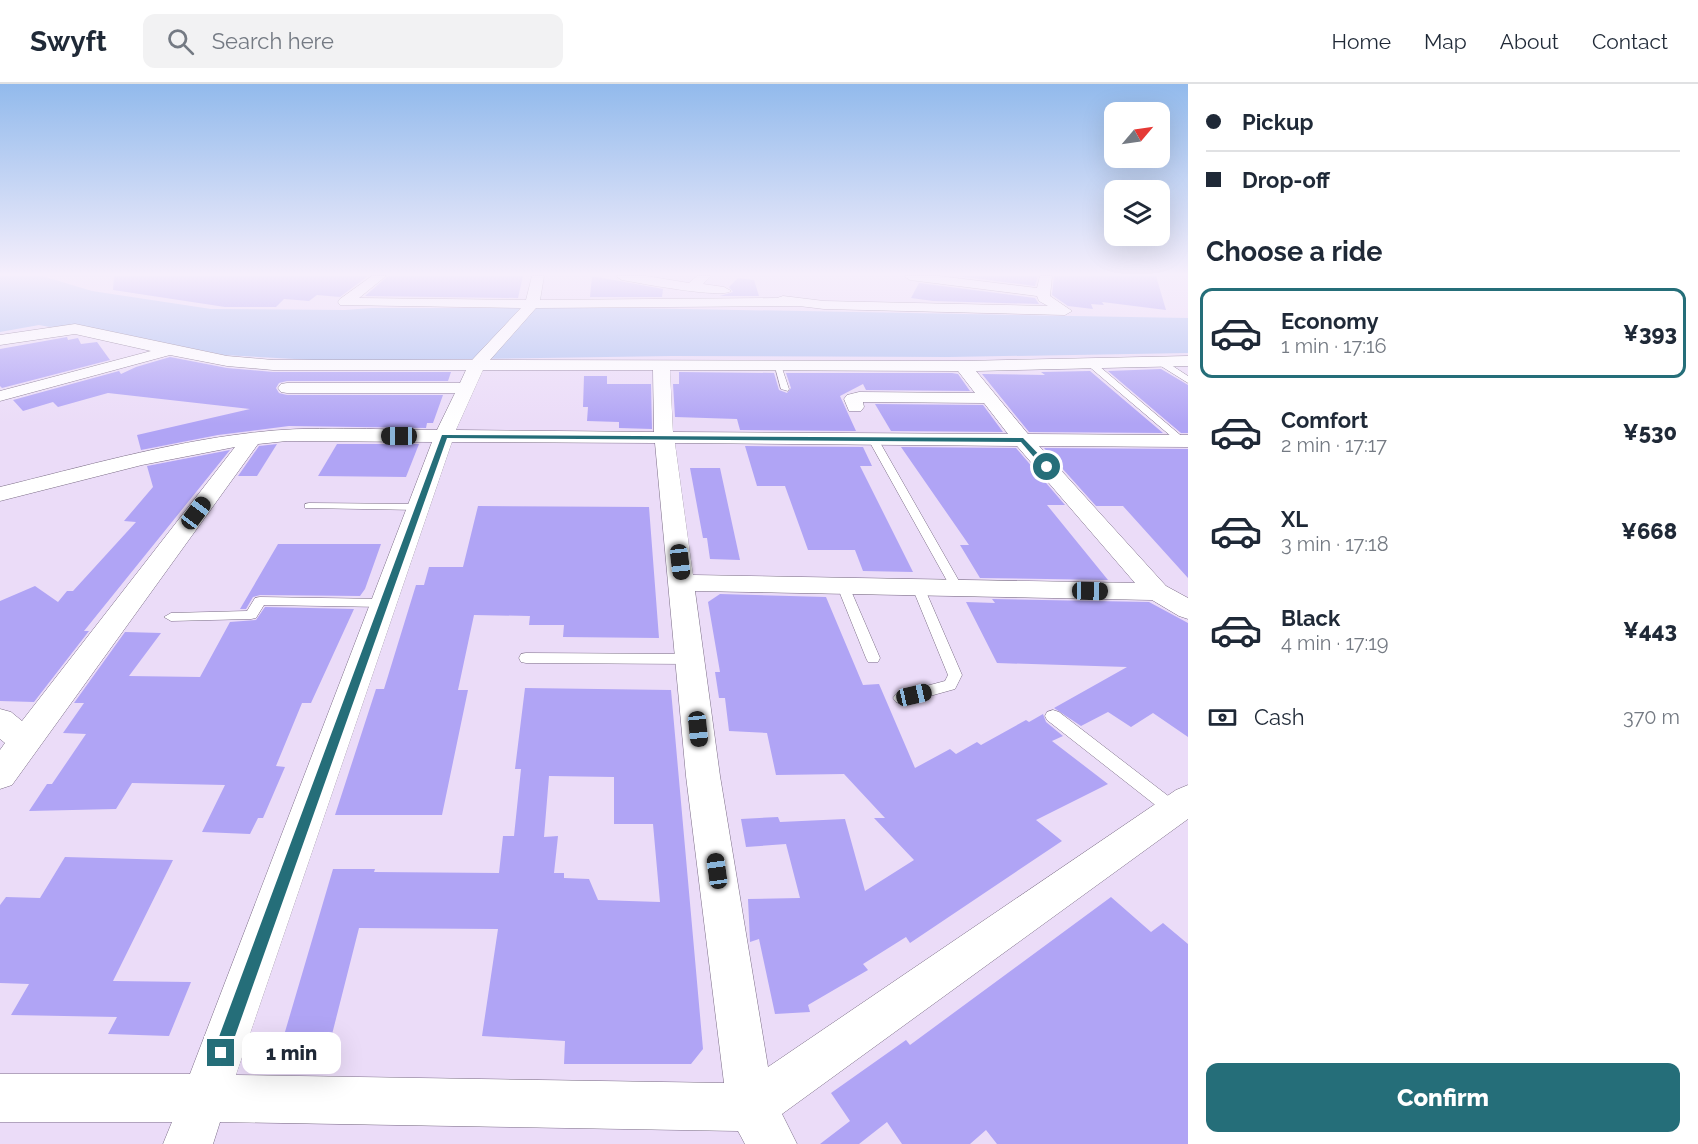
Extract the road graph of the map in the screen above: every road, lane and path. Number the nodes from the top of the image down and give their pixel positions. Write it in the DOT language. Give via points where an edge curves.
graph roads {
  1 [pos="512,325"];
  2 [pos="0,340"];
  3 [pos="169,351"];
  4 [pos="1159,361"];
  5 [pos="1188,361"];
  6 [pos="1089,362"];
  7 [pos="478,363"];
  8 [pos="661,365"];
  9 [pos="777,365"];
  10 [pos="963,366"];
  11 [pos="1188,380"];
  12 [pos="287,388"];
  13 [pos="467,388"];
  14 [pos="785,389"];
  15 [pos="0,396"];
  16 [pos="990,398"];
  17 [pos="855,407"];
  18 [pos="444,436"];
  19 [pos="252,438"];
  20 [pos="664,438"];
  21 [pos="873,439"];
  22 [pos="1023,440"];
  23 [pos="1185,441"];
  24 [pos="0,494"];
  25 [pos="309,506"];
  26 [pos="419,507"];
  27 [pos="682,583"];
  28 [pos="843,586"];
  29 [pos="918,587"];
  30 [pos="957,588"];
  31 [pos="1157,592"];
  32 [pos="384,603"];
  33 [pos="1188,610"];
  34 [pos="171,617"];
  35 [pos="526,658"];
  36 [pos="873,658"];
  37 [pos="691,659"];
  38 [pos="901,698"];
  39 [pos="1053,716"];
  40 [pos="0,721"];
  41 [pos="25,742"];
  42 [pos="0,775"];
  43 [pos="1181,805"];
  44 [pos="0,1098"];
  45 [pos="205,1098"];
  46 [pos="762,1125"];
  47 [pos="188,1144"];
  1 -- 7 [label="street"];
  2 -- 3 [label="street" via="75,329"];
  3 -- 7 [label="street" via="273,365"];
  3 -- 15 [label="street"];
  4 -- 5 [label="street"];
  4 -- 6 [label="street"];
  4 -- 11 [label="lane"];
  6 -- 10 [label="street"];
  6 -- 23 [label="lane"];
  7 -- 8 [label="street"];
  7 -- 13 [label="street"];
  8 -- 9 [label="street"];
  8 -- 20 [label="street"];
  9 -- 10 [label="street"];
  9 -- 14 [label="lane"];
  10 -- 16 [label="street"];
  12 -- 13 [label="street"];
  13 -- 18 [label="street"];
  16 -- 17 [label="street" via="859,397 853,399"];
  16 -- 22 [label="street"];
  18 -- 19 [label="street"];
  18 -- 20 [label="street"];
  18 -- 26 [label="street"];
  19 -- 24 [label="street" via="181,450"];
  19 -- 41 [label="street"];
  20 -- 21 [label="street"];
  20 -- 27 [label="street"];
  21 -- 22 [label="street"];
  21 -- 30 [label="lane"];
  22 -- 23 [label="street"];
  22 -- 31 [label="street"];
  25 -- 26 [label="lane"];
  26 -- 32 [label="street"];
  27 -- 28 [label="street"];
  27 -- 37 [label="street"];
  28 -- 29 [label="street"];
  28 -- 36 [label="lane"];
  29 -- 30 [label="street"];
  29 -- 38 [label="lane" via="955,675 950,685"];
  30 -- 31 [label="street"];
  31 -- 33 [label="street"];
  32 -- 34 [label="lane" via="260,601 251,615"];
  32 -- 45 [label="street"];
  35 -- 37 [label="lane"];
  37 -- 46 [label="street" via="703,776"];
  39 -- 43 [label="lane"];
  40 -- 41 [label="street"];
  41 -- 42 [label="street"];
  43 -- 46 [label="street"];
  44 -- 45 [label="street"];
  45 -- 46 [label="street"];
  45 -- 47 [label="street"];
}
